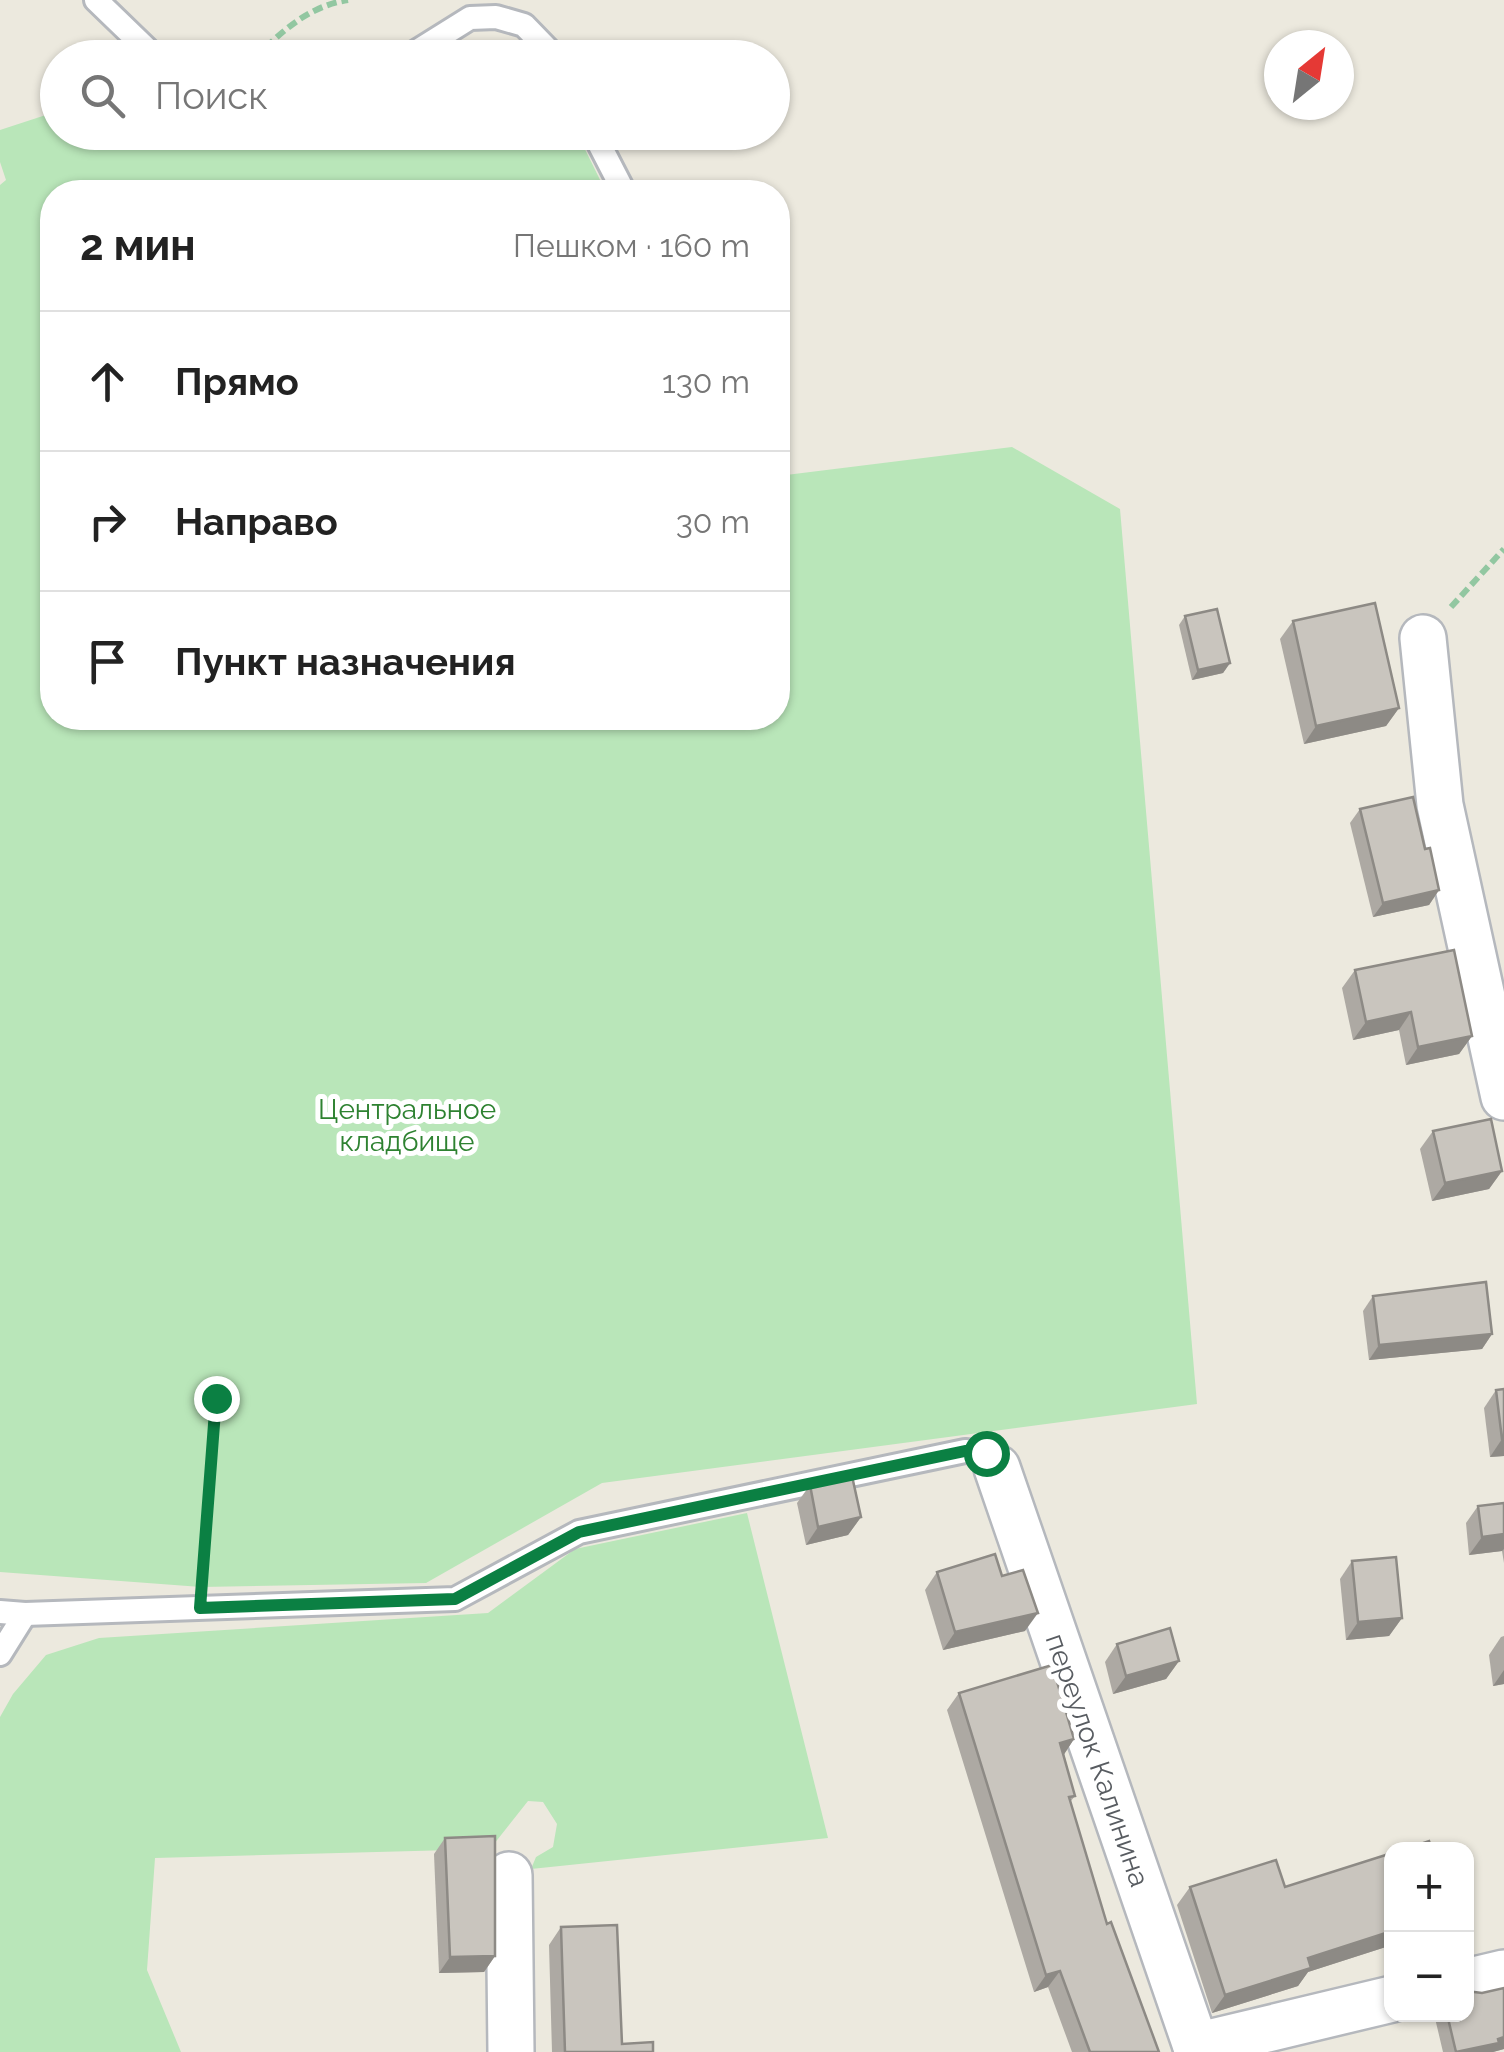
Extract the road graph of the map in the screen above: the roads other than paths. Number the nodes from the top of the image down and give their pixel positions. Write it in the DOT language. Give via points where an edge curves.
graph roads {
  1 [pos="96,0"];
  2 [pos="137,40"];
  3 [pos="435,40"];
  4 [pos="539,40"];
  5 [pos="603,150"];
  6 [pos="618,180"];
  7 [pos="1423,638"];
  8 [pos="1504,1097"];
  9 [pos="997,1468"];
  10 [pos="0,1612"];
  11 [pos="24,1614"];
  12 [pos="0,1654"];
  13 [pos="509,1876"];
  14 [pos="1504,1973"];
  15 [pos="1474,1980"];
  16 [pos="1384,2002"];
  17 [pos="1197,2049"];
  18 [pos="511,2052"];
  1 -- 2 [label="lane"];
  3 -- 4 [label="lane" via="470,18 496,17 524,25"];
  5 -- 6 [label="lane"];
  7 -- 8 [label="street" via="1440,805"];
  9 -- 11 [label="lane" via="986,1453 965,1451 579,1532 455,1599"];
  9 -- 17 [label="street, переулок Калинина"];
  10 -- 11 [label="lane"];
  11 -- 12 [label="lane"];
  13 -- 18 [label="street"];
  14 -- 15 [label="street"];
  16 -- 17 [label="street"];
}
